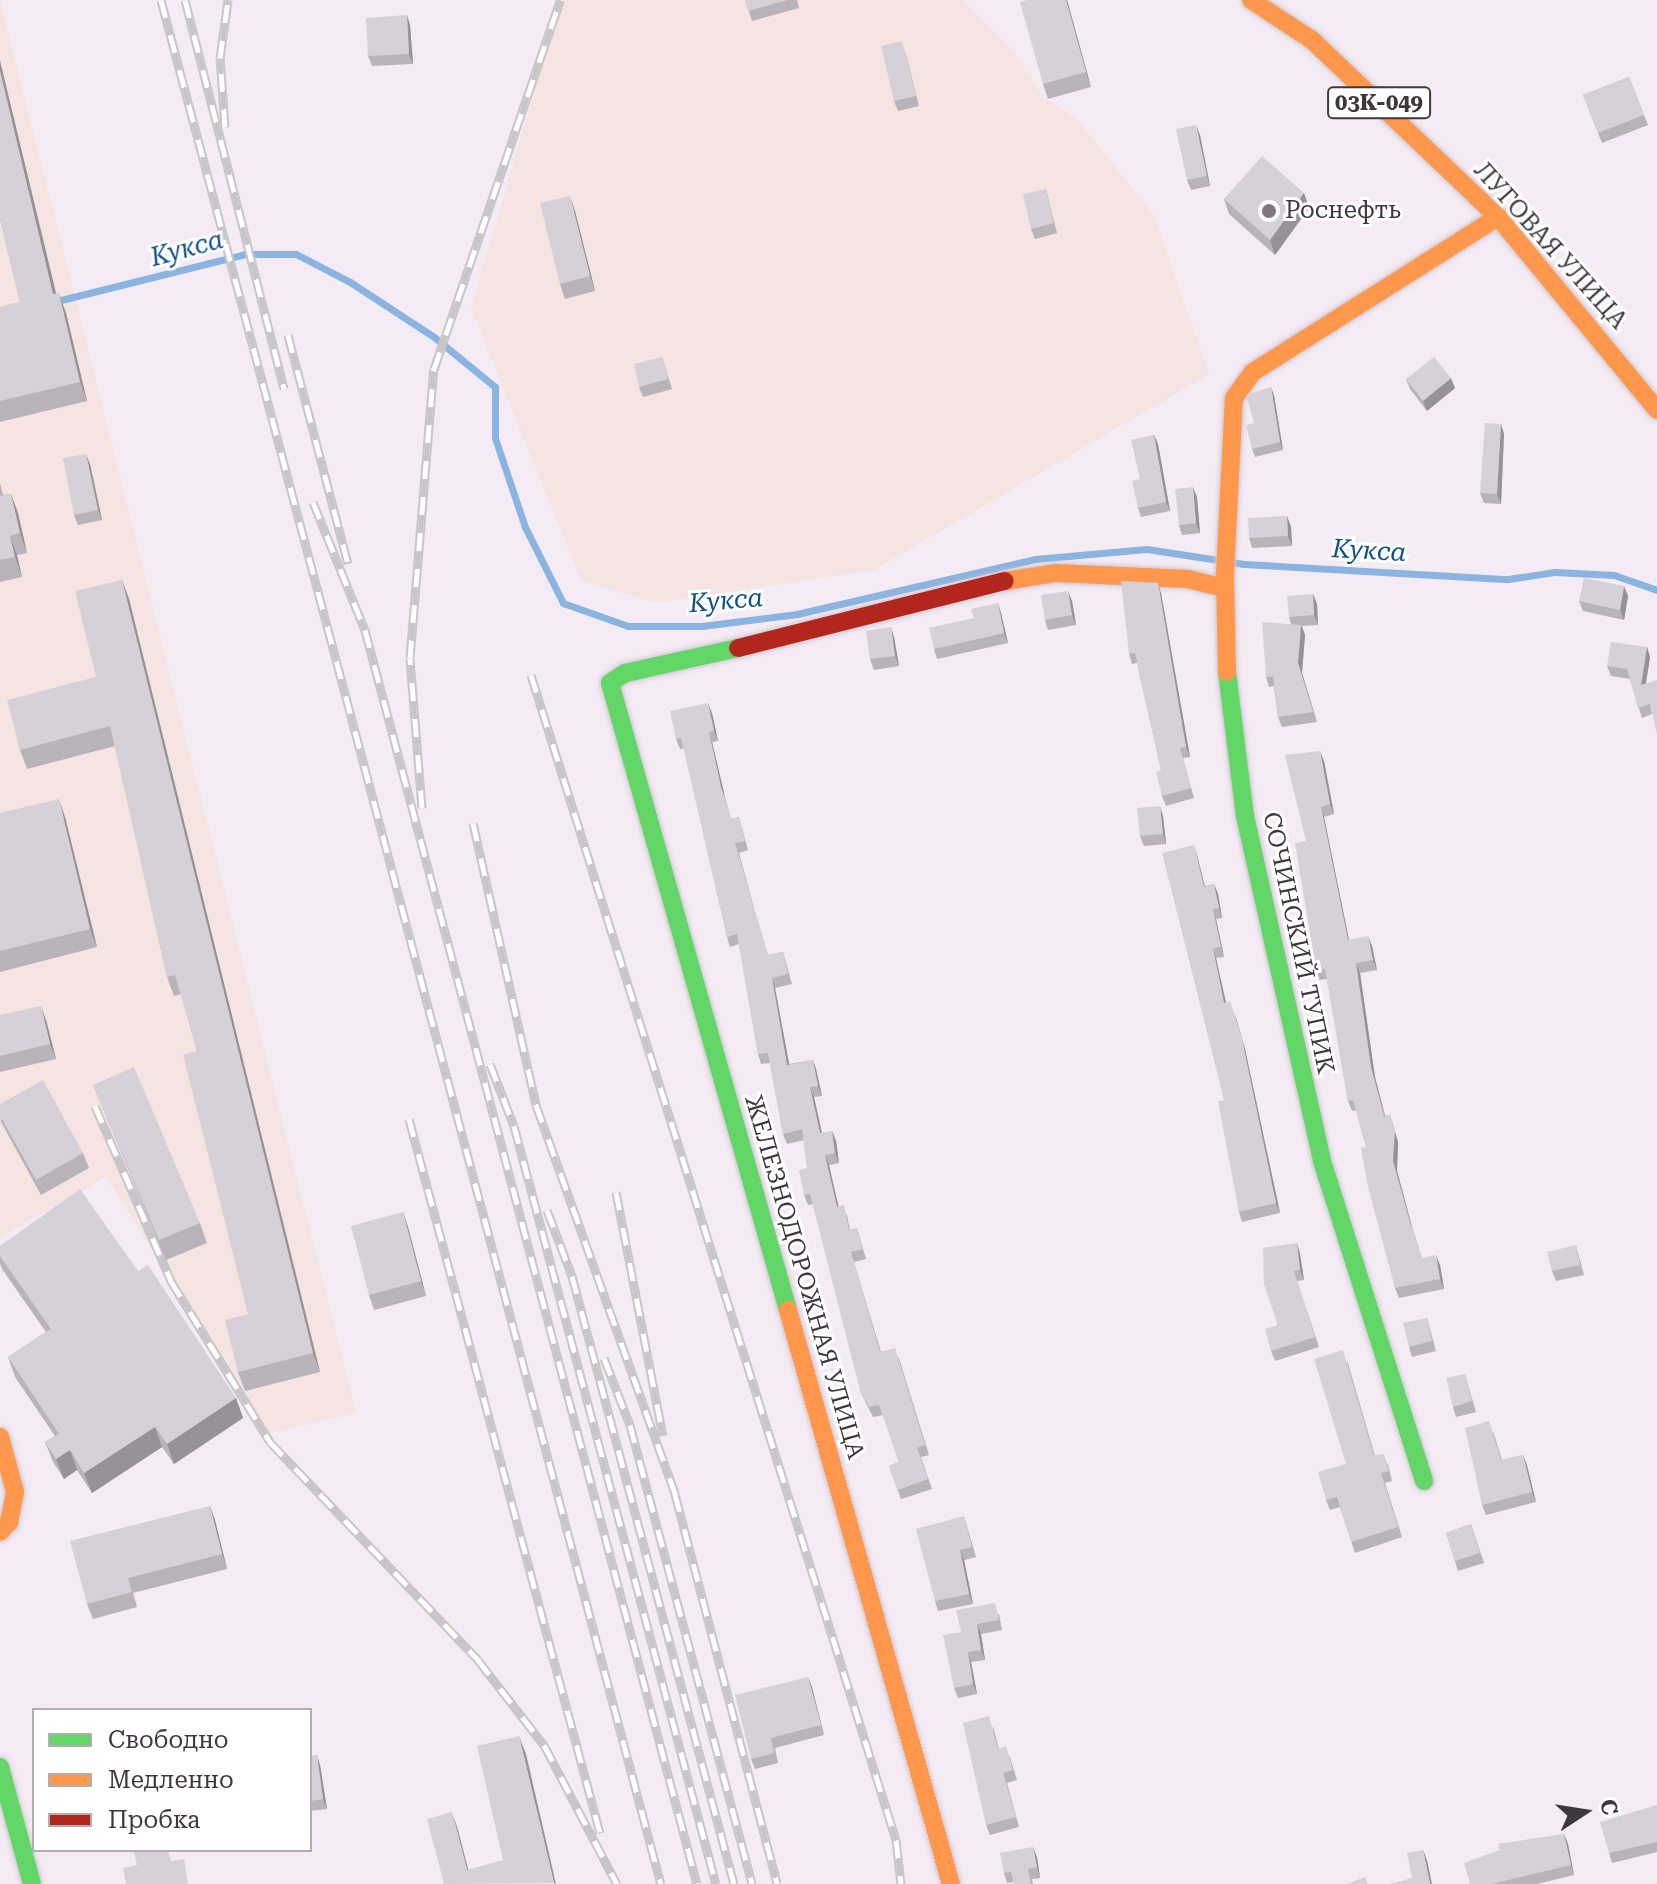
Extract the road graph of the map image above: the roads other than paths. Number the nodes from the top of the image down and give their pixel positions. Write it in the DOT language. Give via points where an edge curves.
graph roads {
  1 [pos="1251,0"];
  2 [pos="1498,217"];
  3 [pos="1657,410"];
  4 [pos="1225,581"];
  5 [pos="0,1437"];
  6 [pos="1424,1481"];
  7 [pos="0,1532"];
  8 [pos="0,1767"];
  9 [pos="32,1884"];
  10 [pos="951,1884"];
  1 -- 2 [label="street, ЛУГОВАЯ УЛИЦА / 03К-049" via="1312,40"];
  2 -- 3 [label="street, ЛУГОВАЯ УЛИЦА / 03К-049"];
  2 -- 4 [label="street, СОЧИНСКИЙ ТУПИК" via="1253,372 1234,398"];
  4 -- 6 [label="street, СОЧИНСКИЙ ТУПИК" via="1227,683 1245,816 1284,993 1322,1161"];
  4 -- 10 [label="street, ЖЕЛЕЗНОДОРОЖНАЯ УЛИЦА" via="1056,573 984,585 868,618 625,673 610,683"];
  5 -- 7 [label="street" via="15,1492 9,1522"];
  8 -- 9 [label="street"];
}
